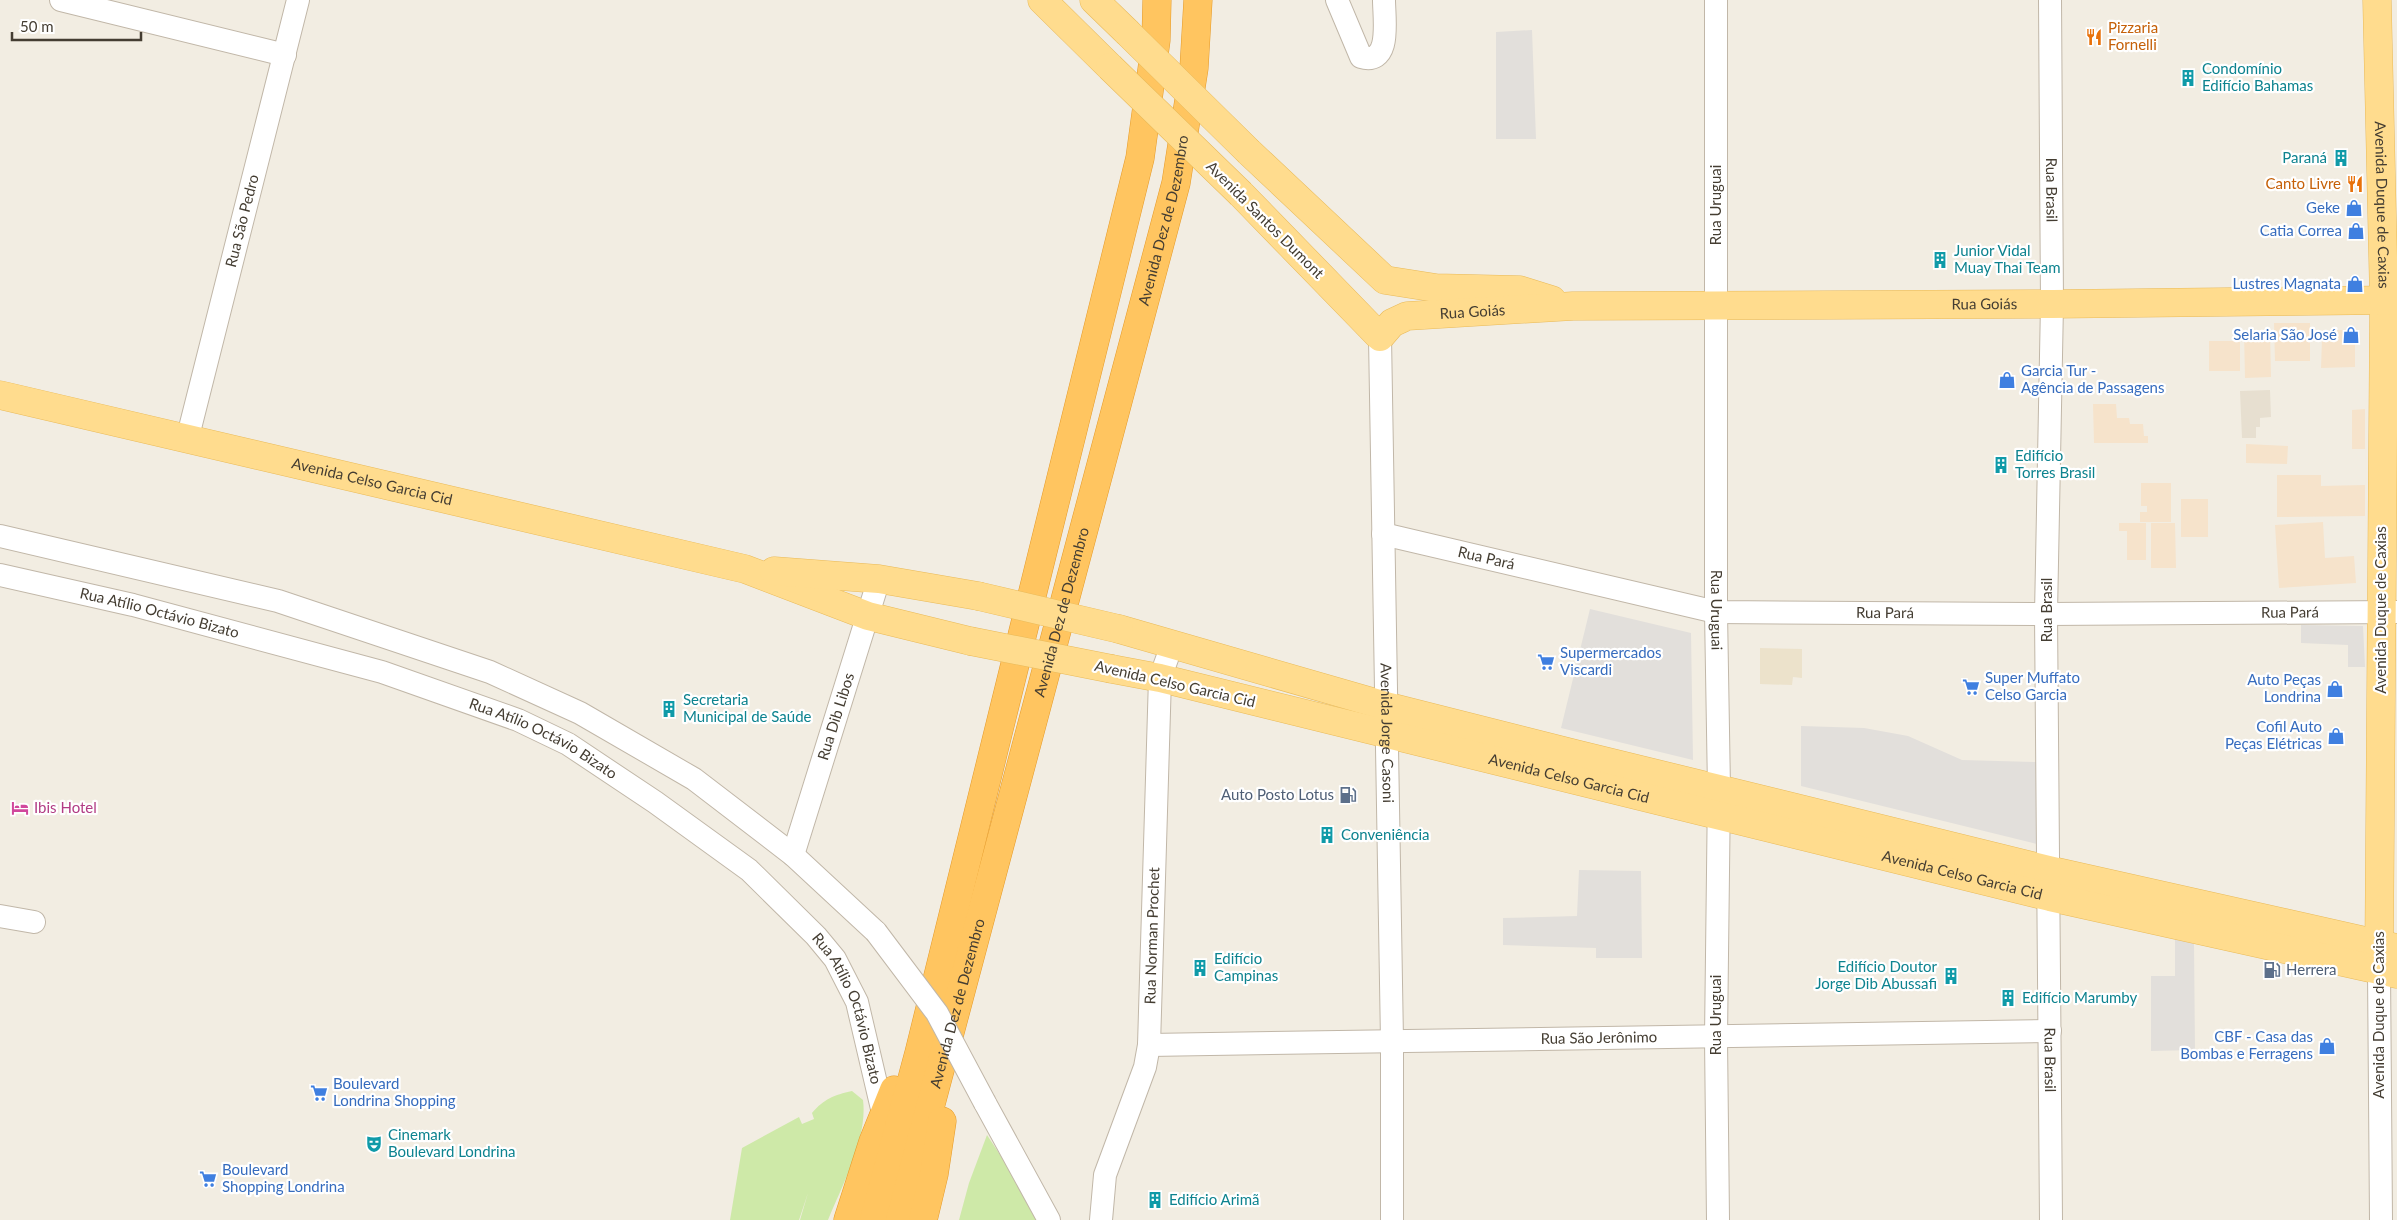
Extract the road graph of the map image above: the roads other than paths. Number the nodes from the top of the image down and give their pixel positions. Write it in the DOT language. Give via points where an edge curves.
graph roads {
  1 [pos="61,0"];
  2 [pos="298,0"];
  3 [pos="1042,0"];
  4 [pos="1094,0"];
  5 [pos="1157,0"];
  6 [pos="1198,0"];
  7 [pos="1337,0"];
  8 [pos="1384,0"];
  9 [pos="1716,0"];
  10 [pos="2050,0"];
  11 [pos="2377,0"];
  12 [pos="285,55"];
  13 [pos="2390,300"];
  14 [pos="2052,304"];
  15 [pos="1716,305"];
  16 [pos="1573,306"];
  17 [pos="1380,337"];
  18 [pos="0,395"];
  19 [pos="187,440"];
  20 [pos="1382,534"];
  21 [pos="0,536"];
  22 [pos="745,569"];
  23 [pos="0,575"];
  24 [pos="879,579"];
  25 [pos="968,594"];
  26 [pos="1716,612"];
  27 [pos="2389,612"];
  28 [pos="2046,614"];
  29 [pos="868,616"];
  30 [pos="939,634"];
  31 [pos="1172,645"];
  32 [pos="1160,678"];
  33 [pos="1386,706"];
  34 [pos="1386,735"];
  35 [pos="1576,754"];
  36 [pos="1563,778"];
  37 [pos="1632,781"];
  38 [pos="1719,789"];
  39 [pos="1718,816"];
  40 [pos="1866,824"];
  41 [pos="1859,850"];
  42 [pos="793,855"];
  43 [pos="2050,883"];
  44 [pos="0,916"];
  45 [pos="34,922"];
  46 [pos="2388,959"];
  47 [pos="2050,1031"];
  48 [pos="948,1038"];
  49 [pos="1716,1038"];
  50 [pos="1392,1041"];
  51 [pos="1149,1045"];
  52 [pos="920,1048"];
  53 [pos="883,1113"];
  54 [pos="848,1220"];
  55 [pos="874,1220"];
  56 [pos="900,1220"];
  57 [pos="922,1220"];
  58 [pos="1049,1220"];
  59 [pos="1100,1220"];
  60 [pos="1392,1220"];
  61 [pos="1718,1220"];
  62 [pos="2051,1220"];
  63 [pos="2381,1220"];
  1 -- 12 [label="street"];
  2 -- 12 [label="street, Rua São Pedro"];
  3 -- 17 [label="main road, Avenida Santos Dumont, bridge" via="1241,194"];
  4 -- 16 [label="main road, Rua Goiás, bridge" via="1385,280 1436,288 1520,290"];
  5 -- 52 [label="highway, Avenida Dez de Dezembro" via="1156,40 1140,158"];
  6 -- 48 [label="highway, Avenida Dez de Dezembro" via="1194,68 1176,183"];
  7 -- 8 [label="street" via="1361,58 1370,60 1377,57 1383,48"];
  9 -- 15 [label="street, Rua Uruguai"];
  10 -- 14 [label="street, Rua Brasil"];
  11 -- 13 [label="main road, Avenida Duque de Caxias"];
  12 -- 19 [label="street, Rua São Pedro"];
  13 -- 14 [label="main road, Rua Goiás"];
  13 -- 27 [label="main road, Avenida Duque de Caxias"];
  14 -- 15 [label="main road, Rua Goiás"];
  14 -- 28 [label="street, Rua Brasil"];
  15 -- 16 [label="main road, Rua Goiás"];
  15 -- 26 [label="street, Rua Uruguai"];
  16 -- 17 [label="main road, Rua Goiás" via="1407,316 1392,323"];
  17 -- 20 [label="street, Avenida Jorge Casoni"];
  18 -- 19 [label="main road, Avenida Celso Garcia Cid"];
  19 -- 22 [label="main road, Avenida Celso Garcia Cid"];
  20 -- 26 [label="street, Rua Pará"];
  20 -- 33 [label="street, Avenida Jorge Casoni"];
  21 -- 42 [label="street" via="278,601 490,672 580,712 694,779"];
  22 -- 24 [label="main road, Avenida Celso Garcia Cid"];
  22 -- 29 [label="main road, Avenida Celso Garcia Cid"];
  23 -- 53 [label="street, Rua Atílio Octávio Bizato" via="133,605 382,672 518,720 568,744 737,860 777,895 816,936 835,959 857,1002"];
  24 -- 25 [label="main road, Avenida Celso Garcia Cid"];
  24 -- 29 [label="street, Rua Dib Libos"];
  25 -- 30 [label="main road" via="942,600 934,617"];
  25 -- 31 [label="main road, Avenida Celso Garcia Cid, bridge" via="1119,629"];
  26 -- 28 [label="street, Rua Pará"];
  26 -- 38 [label="street, Rua Uruguai"];
  27 -- 28 [label="street, Rua Pará"];
  27 -- 46 [label="main road, Avenida Duque de Caxias"];
  28 -- 43 [label="street, Rua Brasil"];
  29 -- 30 [label="main road, Avenida Celso Garcia Cid"];
  29 -- 42 [label="street, Rua Dib Libos"];
  30 -- 32 [label="main road, Avenida Celso Garcia Cid, bridge"];
  31 -- 32 [label="street, Rua Norman Prochet"];
  31 -- 33 [label="main road, Avenida Celso Garcia Cid"];
  32 -- 34 [label="main road, Avenida Celso Garcia Cid"];
  32 -- 51 [label="street, Rua Norman Prochet"];
  33 -- 34 [label="street, Avenida Jorge Casoni"];
  33 -- 35 [label="main road, Avenida Celso Garcia Cid"];
  34 -- 36 [label="main road, Avenida Celso Garcia Cid"];
  34 -- 50 [label="street, Avenida Jorge Casoni"];
  35 -- 36 [label="main road"];
  35 -- 37 [label="main road, Avenida Celso Garcia Cid"];
  36 -- 37 [label="main road, Avenida Celso Garcia Cid"];
  37 -- 38 [label="main road, Avenida Celso Garcia Cid"];
  37 -- 39 [label="main road, Avenida Celso Garcia Cid"];
  38 -- 39 [label="street, Rua Uruguai"];
  38 -- 40 [label="main road, Avenida Celso Garcia Cid"];
  39 -- 41 [label="main road, Avenida Celso Garcia Cid"];
  39 -- 49 [label="street, Rua Uruguai"];
  40 -- 41 [label="main road"];
  40 -- 43 [label="main road, Avenida Celso Garcia Cid"];
  41 -- 43 [label="main road, Avenida Celso Garcia Cid"];
  42 -- 58 [label="street, bridge" via="876,932 937,1012"];
  43 -- 46 [label="main road, Avenida Celso Garcia Cid"];
  43 -- 47 [label="street, Rua Brasil"];
  44 -- 45 [label="street"];
  46 -- 63 [label="street, Avenida Duque de Caxias"];
  47 -- 49 [label="street, Rua São Jerônimo"];
  47 -- 62 [label="street, Rua Brasil"];
  48 -- 56 [label="highway, Avenida Dez de Dezembro"];
  48 -- 57 [label="highway" via="947,1088 934,1174"];
  49 -- 50 [label="street, Rua São Jerônimo"];
  49 -- 61 [label="street, Rua Uruguai"];
  50 -- 51 [label="street, Rua São Jerônimo"];
  50 -- 60 [label="street, Avenida Jorge Casoni"];
  51 -- 59 [label="street, Rua Norman Prochet" via="1145,1067 1105,1175"];
  52 -- 53 [label="highway"];
  52 -- 55 [label="highway, Avenida Dez de Dezembro"];
  53 -- 54 [label="highway"];
}
